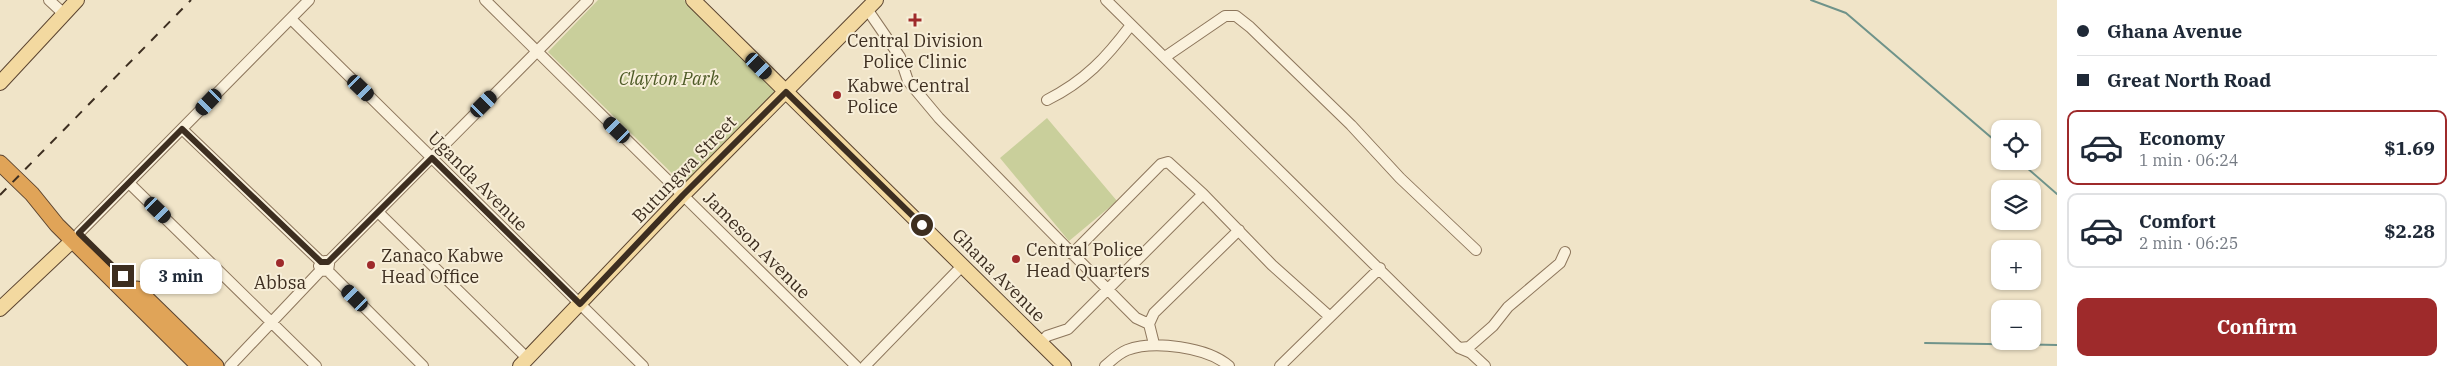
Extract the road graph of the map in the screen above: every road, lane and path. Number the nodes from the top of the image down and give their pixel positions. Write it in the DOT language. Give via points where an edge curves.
graph roads {
  1 [pos="49,0"];
  2 [pos="77,0"];
  3 [pos="309,0"];
  4 [pos="485,0"];
  5 [pos="588,0"];
  6 [pos="693,0"];
  7 [pos="1106,0"];
  8 [pos="872,5"];
  9 [pos="64,14"];
  10 [pos="291,19"];
  11 [pos="1131,25"];
  12 [pos="537,51"];
  13 [pos="1165,57"];
  14 [pos="0,83"];
  15 [pos="786,92"];
  16 [pos="1047,100"];
  17 [pos="182,129"];
  18 [pos="432,158"];
  19 [pos="0,162"];
  20 [pos="129,182"];
  21 [pos="1203,194"];
  22 [pos="683,195"];
  23 [pos="378,212"];
  24 [pos="1239,230"];
  25 [pos="76,237"];
  26 [pos="1476,250"];
  27 [pos="1565,252"];
  28 [pos="1072,254"];
  29 [pos="963,265"];
  30 [pos="324,266"];
  31 [pos="1380,268"];
  32 [pos="1107,289"];
  33 [pos="580,304"];
  34 [pos="0,309"];
  35 [pos="1329,316"];
  36 [pos="272,322"];
  37 [pos="1149,324"];
  38 [pos="1041,343"];
  39 [pos="1154,344"];
  40 [pos="1459,348"];
  41 [pos="523,362"];
  42 [pos="199,366"];
  43 [pos="216,366"];
  44 [pos="230,366"];
  45 [pos="316,366"];
  46 [pos="423,366"];
  47 [pos="643,366"];
  48 [pos="856,366"];
  49 [pos="865,366"];
  50 [pos="1064,366"];
  51 [pos="1105,366"];
  52 [pos="1229,366"];
  53 [pos="1280,366"];
  54 [pos="1485,366"];
  1 -- 9 [label="street"];
  2 -- 9 [label="main road"];
  3 -- 10 [label="street"];
  4 -- 12 [label="street, Jameson Avenue"];
  5 -- 12 [label="street"];
  6 -- 15 [label="main road, Ghana Avenue"];
  7 -- 11 [label="street"];
  8 -- 15 [label="main road, Butungwa Street"];
  8 -- 28 [label="street" via="900,57 908,81 939,118"];
  9 -- 14 [label="main road"];
  10 -- 17 [label="street"];
  10 -- 18 [label="street, Uganda Avenue"];
  11 -- 13 [label="street"];
  11 -- 16 [label="street" via="1082,80"];
  12 -- 18 [label="street"];
  12 -- 22 [label="street, Jameson Avenue"];
  13 -- 26 [label="street" via="1225,16 1236,16"];
  13 -- 31 [label="street"];
  15 -- 22 [label="main road, Butungwa Street"];
  15 -- 29 [label="main road, Ghana Avenue"];
  17 -- 20 [label="street"];
  17 -- 30 [label="street"];
  18 -- 23 [label="street"];
  18 -- 33 [label="street, Uganda Avenue"];
  19 -- 25 [label="highway" via="57,225"];
  20 -- 25 [label="street"];
  20 -- 36 [label="street"];
  21 -- 24 [label="street"];
  21 -- 28 [label="street" via="1171,164 1164,163"];
  21 -- 32 [label="street"];
  22 -- 33 [label="main road, Butungwa Street"];
  22 -- 48 [label="street, Jameson Avenue"];
  23 -- 30 [label="street"];
  23 -- 41 [label="street"];
  24 -- 35 [label="street" via="1272,265"];
  24 -- 37 [label="street" via="1154,313"];
  25 -- 34 [label="main road"];
  25 -- 42 [label="highway"];
  25 -- 43 [label="highway"];
  27 -- 40 [label="street" via="1562,261 1508,307 1494,326 1470,347"];
  28 -- 32 [label="street"];
  29 -- 38 [label="main road, Ghana Avenue"];
  29 -- 49 [label="street"];
  30 -- 36 [label="street"];
  30 -- 46 [label="street"];
  31 -- 35 [label="street"];
  31 -- 40 [label="street"];
  32 -- 37 [label="street" via="1136,318"];
  32 -- 38 [label="street" via="1068,329 1047,336"];
  33 -- 41 [label="main road, Butungwa Street"];
  33 -- 47 [label="street, Uganda Avenue"];
  35 -- 53 [label="street"];
  36 -- 44 [label="street"];
  36 -- 45 [label="street"];
  37 -- 39 [label="street"];
  38 -- 50 [label="main road, Ghana Avenue"];
  39 -- 51 [label="street" via="1125,351"];
  39 -- 52 [label="street" via="1213,355"];
  40 -- 54 [label="street" via="1471,353"];
}
